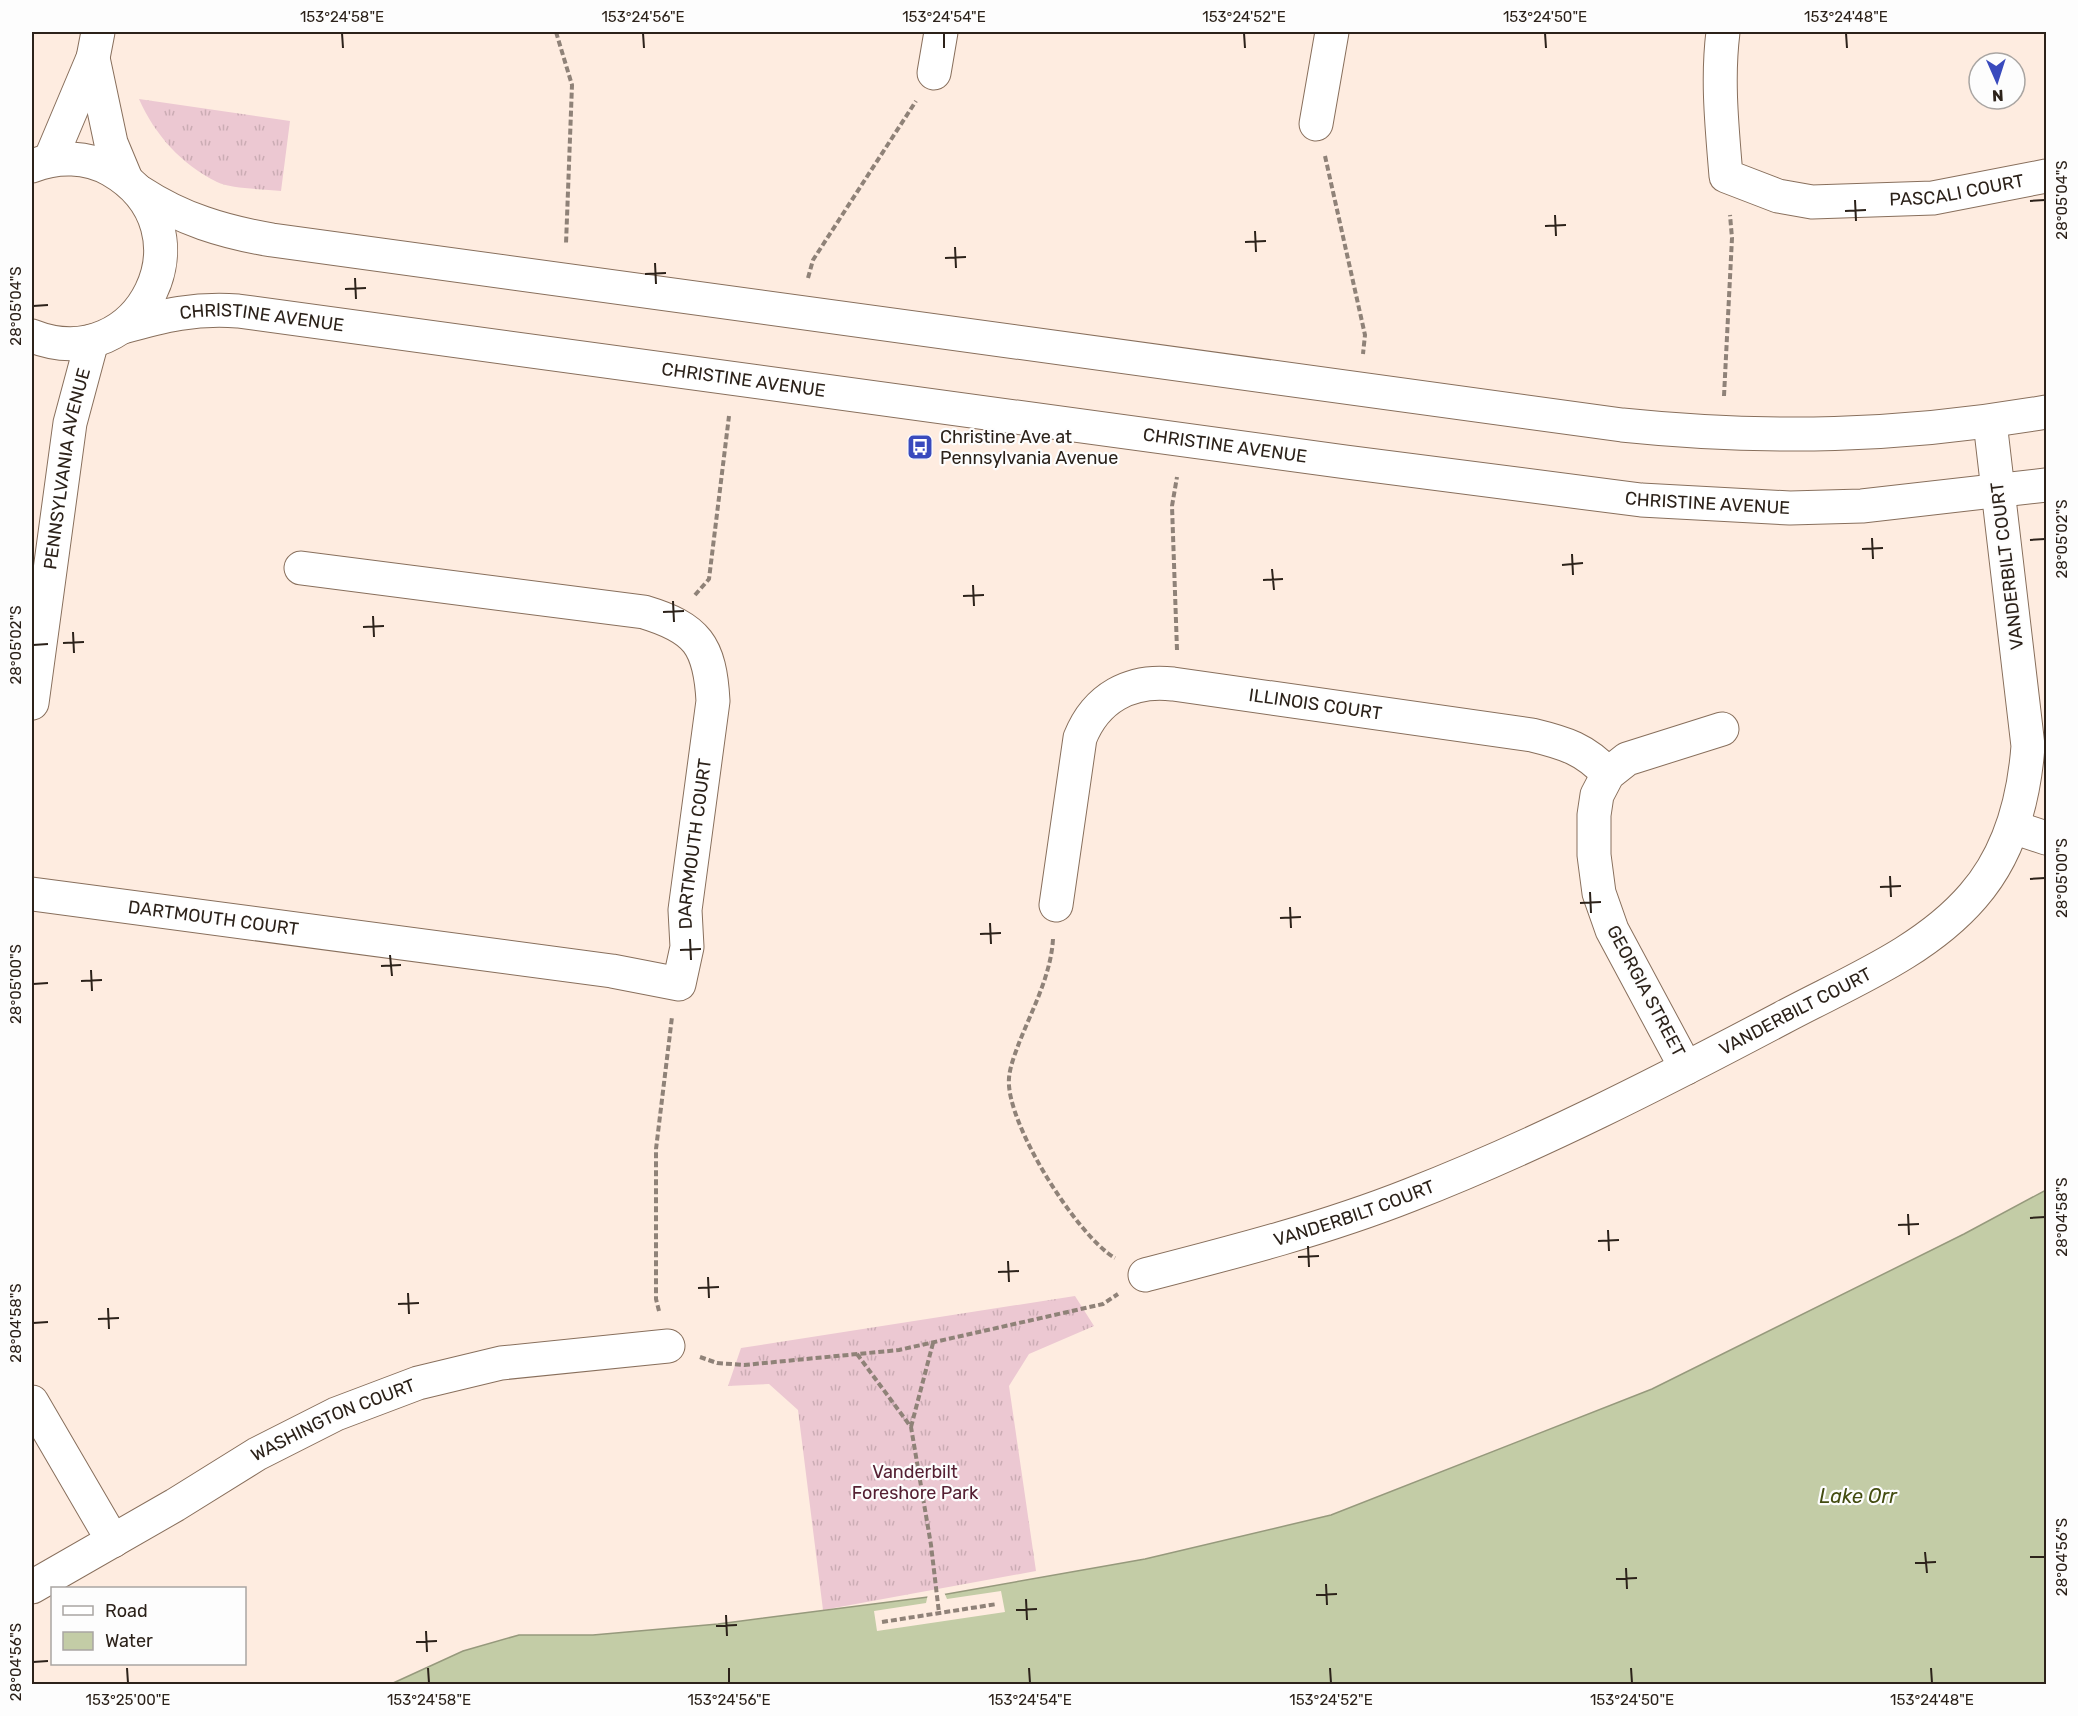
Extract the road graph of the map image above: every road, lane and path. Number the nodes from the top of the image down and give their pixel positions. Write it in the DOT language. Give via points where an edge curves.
graph roads {
  1 [pos="556,32"];
  2 [pos="941,32"];
  3 [pos="1332,32"];
  4 [pos="1723,32"];
  5 [pos="96,45"];
  6 [pos="934,73"];
  7 [pos="1316,124"];
  8 [pos="40,163"];
  9 [pos="1726,176"];
  10 [pos="2046,176"];
  11 [pos="133,185"];
  12 [pos="565,282"];
  13 [pos="799,313"];
  14 [pos="123,327"];
  15 [pos="32,336"];
  16 [pos="92,341"];
  17 [pos="1359,390"];
  18 [pos="2046,412"];
  19 [pos="729,416"];
  20 [pos="1990,422"];
  21 [pos="1721,435"];
  22 [pos="1177,477"];
  23 [pos="2046,485"];
  24 [pos="1998,492"];
  25 [pos="302,568"];
  26 [pos="673,621"];
  27 [pos="1173,684"];
  28 [pos="32,703"];
  29 [pos="1722,729"];
  30 [pos="1608,774"];
  31 [pos="2013,826"];
  32 [pos="2046,838"];
  33 [pos="32,875"];
  34 [pos="32,895"];
  35 [pos="1056,905"];
  36 [pos="680,984"];
  37 [pos="1686,1068"];
  38 [pos="1145,1275"];
  39 [pos="933,1343"];
  40 [pos="668,1346"];
  41 [pos="858,1354"];
  42 [pos="32,1402"];
  43 [pos="911,1428"];
  44 [pos="113,1541"];
  45 [pos="32,1587"];
  46 [pos="997,1604"];
  47 [pos="939,1613"];
  48 [pos="882,1622"];
  1 -- 12 [label="path" via="572,86"];
  2 -- 6 [label="street"];
  3 -- 7 [label="street"];
  4 -- 9 [label="street" via="1719,92"];
  5 -- 8 [label="street"];
  5 -- 11 [label="street" via="111,143"];
  6 -- 13 [label="path" via="813,260"];
  7 -- 17 [label="path" via="1334,188 1365,335"];
  8 -- 11 [label="street" via="76,159 103,166"];
  9 -- 10 [label="street, PASCALI COURT" via="1778,196 1812,202 1933,198"];
  9 -- 21 [label="path" via="1732,238"];
  11 -- 12 [label="street" via="166,209 229,233"];
  11 -- 14 [label="street" via="155,218 162,248 158,278 144,305"];
  12 -- 13 [label="street"];
  13 -- 17 [label="street"];
  14 -- 16 [label="street"];
  14 -- 24 [label="street, CHRISTINE AVENUE" via="174,312 238,311 1641,500 1790,508 1862,506"];
  15 -- 16 [label="street" via="69,344"];
  16 -- 28 [label="street, PENNSYLVANIA AVENUE" via="70,423"];
  17 -- 21 [label="street"];
  18 -- 20 [label="street"];
  19 -- 26 [label="path" via="709,579"];
  20 -- 21 [label="street" via="1854,434"];
  20 -- 24 [label="street, VANDERBILT COURT"];
  22 -- 27 [label="path" via="1172,506 1177,652"];
  23 -- 24 [label="street, CHRISTINE AVENUE"];
  24 -- 31 [label="street, VANDERBILT COURT" via="2028,746 2025,781"];
  25 -- 26 [label="street, DARTMOUTH COURT" via="644,612"];
  26 -- 36 [label="street, DARTMOUTH COURT" via="699,642 712,669 713,701 685,910 687,947"];
  27 -- 30 [label="street, ILLINOIS COURT" via="1532,735 1565,743 1593,757"];
  27 -- 35 [label="street, ILLINOIS COURT" via="1133,685 1106,699 1088,718 1080,738"];
  29 -- 30 [label="street" via="1628,759"];
  30 -- 37 [label="street, GEORGIA STREET" via="1597,795 1594,815 1599,893 1612,930"];
  31 -- 32 [label="street"];
  31 -- 37 [label="street, VANDERBILT COURT" via="1974,895 1944,924 1902,954"];
  33 -- 34 [label="street"];
  34 -- 36 [label="street, DARTMOUTH COURT" via="612,971"];
  35 -- 38 [label="path" via="1052,956 1013,1060 1010,1098 1017,1122 1079,1225 1102,1250"];
  36 -- 40 [label="path" via="670,1024 656,1158 656,1299"];
  37 -- 38 [label="street, VANDERBILT COURT" via="1548,1136 1409,1196 1280,1238"];
  38 -- 39 [label="path" via="1103,1304"];
  39 -- 41 [label="path"];
  39 -- 43 [label="path"];
  40 -- 41 [label="path" via="717,1363 744,1365"];
  40 -- 44 [label="street, WASHINGTON COURT" via="501,1363 418,1383 336,1414 257,1454"];
  41 -- 43 [label="path"];
  42 -- 44 [label="street"];
  43 -- 47 [label="path"];
  44 -- 45 [label="street, WASHINGTON COURT"];
  46 -- 47 [label="path"];
  47 -- 48 [label="path"];
}
